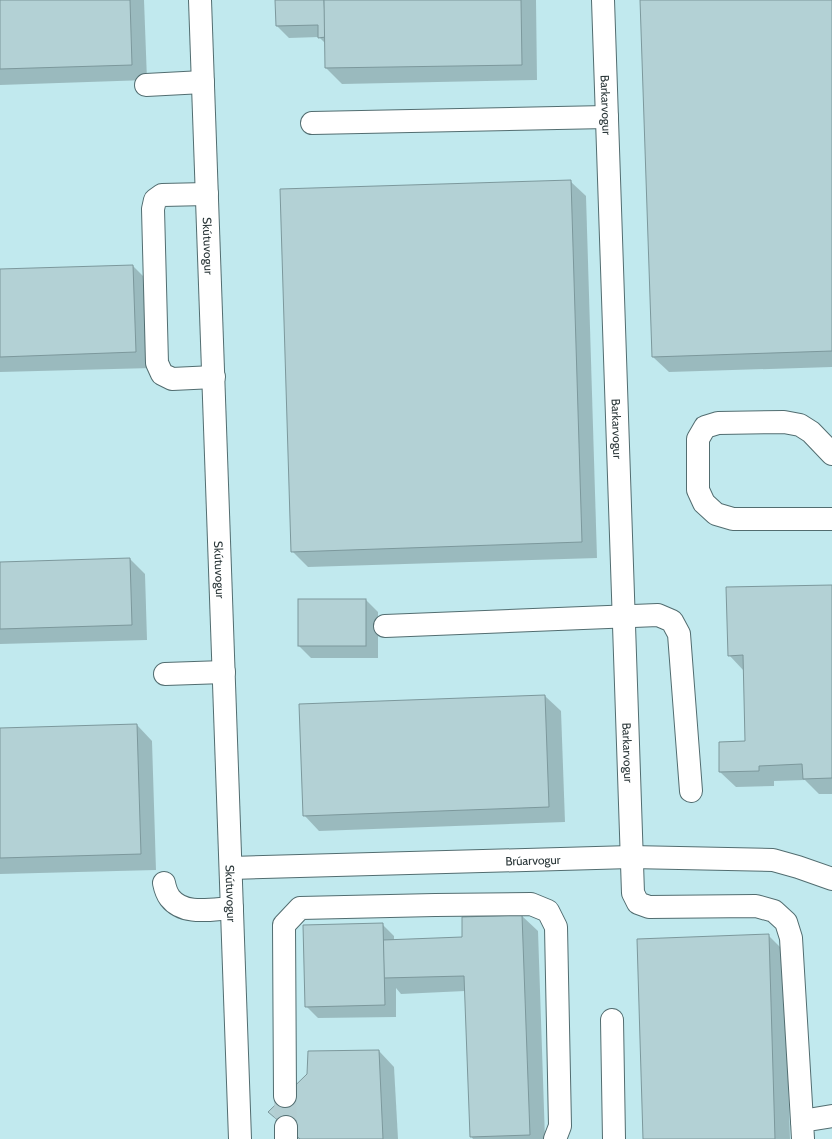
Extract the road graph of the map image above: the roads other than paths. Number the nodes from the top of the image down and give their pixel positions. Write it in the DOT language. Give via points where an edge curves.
graph roads {
  1 [pos="200,0"];
  2 [pos="603,0"];
  3 [pos="203,82"];
  4 [pos="146,85"];
  5 [pos="607,117"];
  6 [pos="312,123"];
  7 [pos="207,194"];
  8 [pos="214,377"];
  9 [pos="832,454"];
  10 [pos="832,519"];
  11 [pos="623,616"];
  12 [pos="385,626"];
  13 [pos="224,672"];
  14 [pos="164,674"];
  15 [pos="691,791"];
  16 [pos="631,857"];
  17 [pos="231,868"];
  18 [pos="832,879"];
  19 [pos="164,884"];
  20 [pos="232,908"];
  21 [pos="612,1020"];
  22 [pos="285,1096"];
  23 [pos="832,1116"];
  24 [pos="803,1130"];
  25 [pos="240,1139"];
  26 [pos="555,1139"];
  27 [pos="614,1139"];
  1 -- 3 [label="street, Skútuvogur"];
  2 -- 5 [label="street, Barkarvogur"];
  3 -- 4 [label="street"];
  3 -- 7 [label="street, Skútuvogur"];
  5 -- 6 [label="street"];
  5 -- 11 [label="street, Barkarvogur"];
  7 -- 8 [label="street, Skútuvogur"];
  7 -- 8 [label="street" via="162,195 155,200 153,209 157,363 162,374 172,379"];
  8 -- 13 [label="street, Skútuvogur"];
  9 -- 10 [label="street" via="800,424 784,422 718,423 705,427 698,438 698,490 704,503 716,514 733,519"];
  11 -- 12 [label="street"];
  11 -- 15 [label="street" via="658,615 672,621 680,634"];
  11 -- 16 [label="street, Barkarvogur"];
  13 -- 14 [label="street"];
  13 -- 17 [label="street, Skútuvogur"];
  16 -- 17 [label="street, Brúarvogur"];
  16 -- 18 [label="street, Brúarvogur" via="773,860"];
  16 -- 24 [label="street, Barkarvogur" via="632,893 638,903 649,907 756,906 774,911 786,922 791,938"];
  17 -- 20 [label="street, Skútuvogur"];
  19 -- 20 [label="street" via="169,897 180,907 193,910"];
  20 -- 25 [label="street, Skútuvogur"];
  21 -- 27 [label="street"];
  22 -- 26 [label="street" via="284,925 300,908 530,904 548,911 556,926 560,1126"];
  23 -- 24 [label="street"];
}
